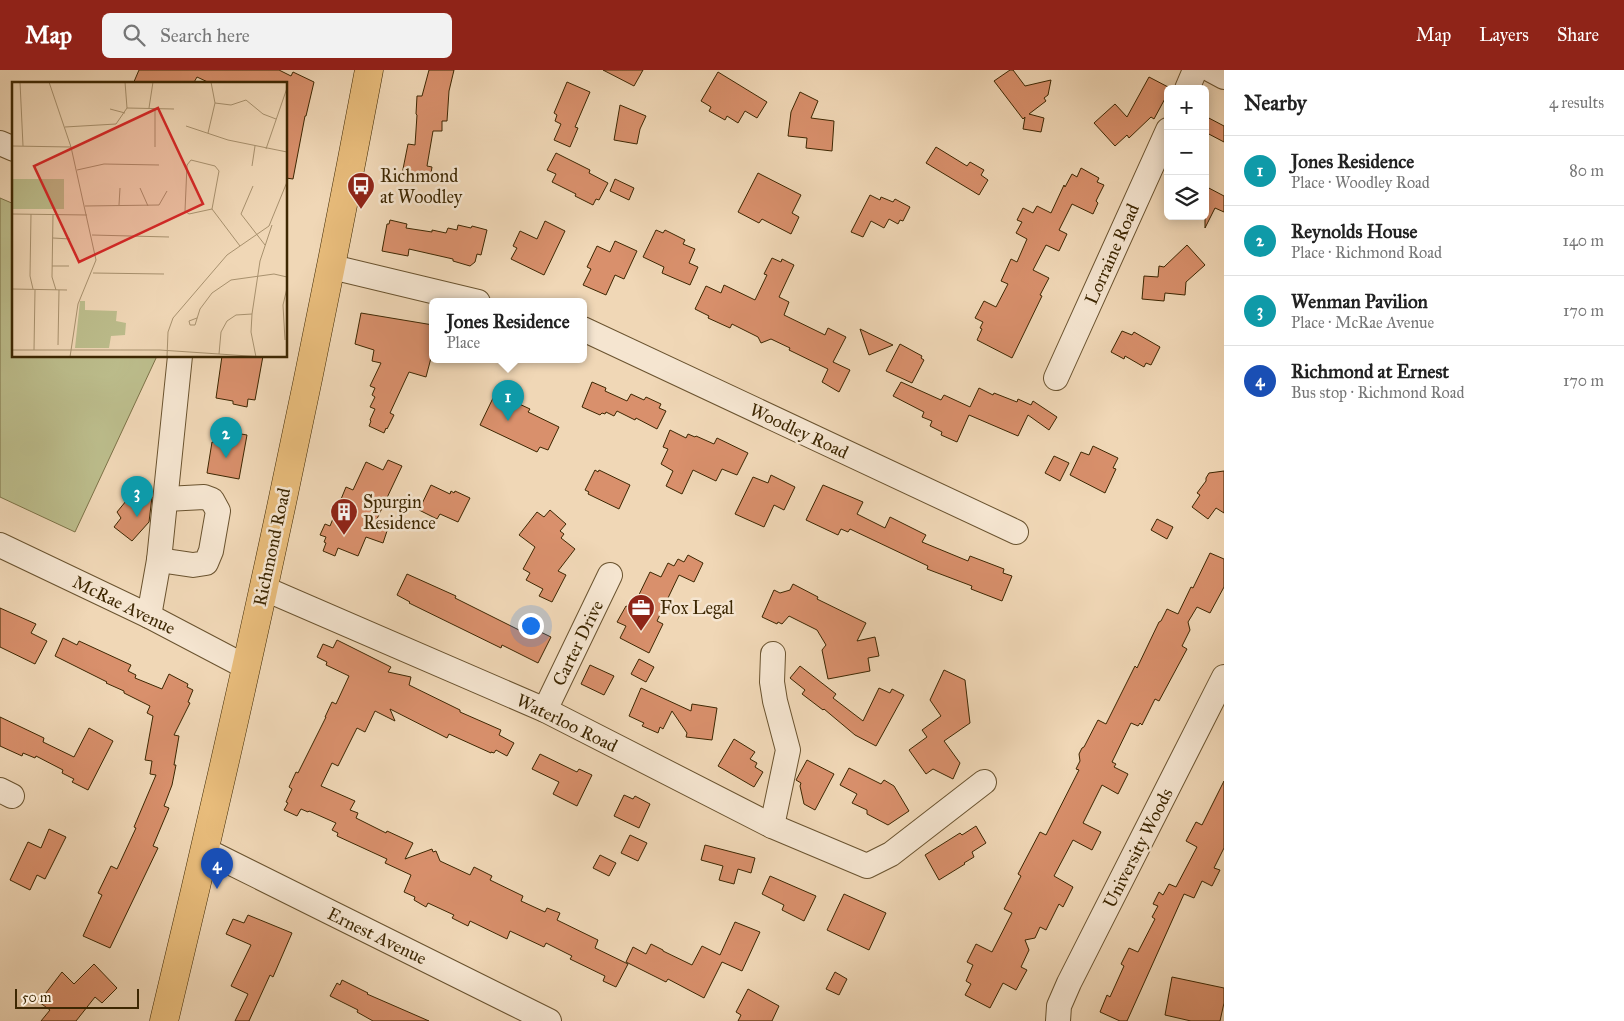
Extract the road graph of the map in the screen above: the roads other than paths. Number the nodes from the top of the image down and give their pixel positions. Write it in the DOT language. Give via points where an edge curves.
graph roads {
  1 [pos="369,70"];
  2 [pos="1195,70"];
  3 [pos="1211,70"];
  4 [pos="1224,77"];
  5 [pos="1189,85"];
  6 [pos="1164,139"];
  7 [pos="0,143"];
  8 [pos="12,148"];
  9 [pos="332,267"];
  10 [pos="461,298"];
  11 [pos="587,331"];
  12 [pos="180,358"];
  13 [pos="1056,378"];
  14 [pos="166,499"];
  15 [pos="1016,532"];
  16 [pos="0,545"];
  17 [pos="159,560"];
  18 [pos="610,575"];
  19 [pos="263,588"];
  20 [pos="149,616"];
  21 [pos="773,654"];
  22 [pos="246,667"];
  23 [pos="1224,677"];
  24 [pos="545,710"];
  25 [pos="984,782"];
  26 [pos="772,826"];
  27 [pos="205,850"];
  28 [pos="164,1021"];
  29 [pos="549,1021"];
  30 [pos="1058,1021"];
  1 -- 9 [label="main road, Richmond Road"];
  2 -- 5 [label="street"];
  3 -- 4 [label="street"];
  6 -- 13 [label="street, Lorraine Road"];
  7 -- 8 [label="street"];
  9 -- 10 [label="street"];
  9 -- 19 [label="main road, Richmond Road"];
  11 -- 15 [label="street, Woodley Road"];
  12 -- 14 [label="street"];
  14 -- 17 [label="street"];
  14 -- 17 [label="street" via="204,497 212,500 218,511 206,563 192,565"];
  16 -- 20 [label="street, McRae Avenue"];
  17 -- 20 [label="street"];
  18 -- 24 [label="street, Carter Drive"];
  19 -- 22 [label="main road, Richmond Road"];
  19 -- 24 [label="street, Waterloo Road"];
  20 -- 22 [label="street, McRae Avenue"];
  21 -- 26 [label="street" via="772,682 788,750"];
  22 -- 27 [label="main road, Richmond Road"];
  23 -- 30 [label="street, University Woods" via="1069,983 1059,1006"];
  24 -- 26 [label="street, Waterloo Road"];
  25 -- 26 [label="street, Waterloo Road" via="891,854 867,866"];
  27 -- 28 [label="main road, Richmond Road"];
  27 -- 29 [label="street, Ernest Avenue"];
}
